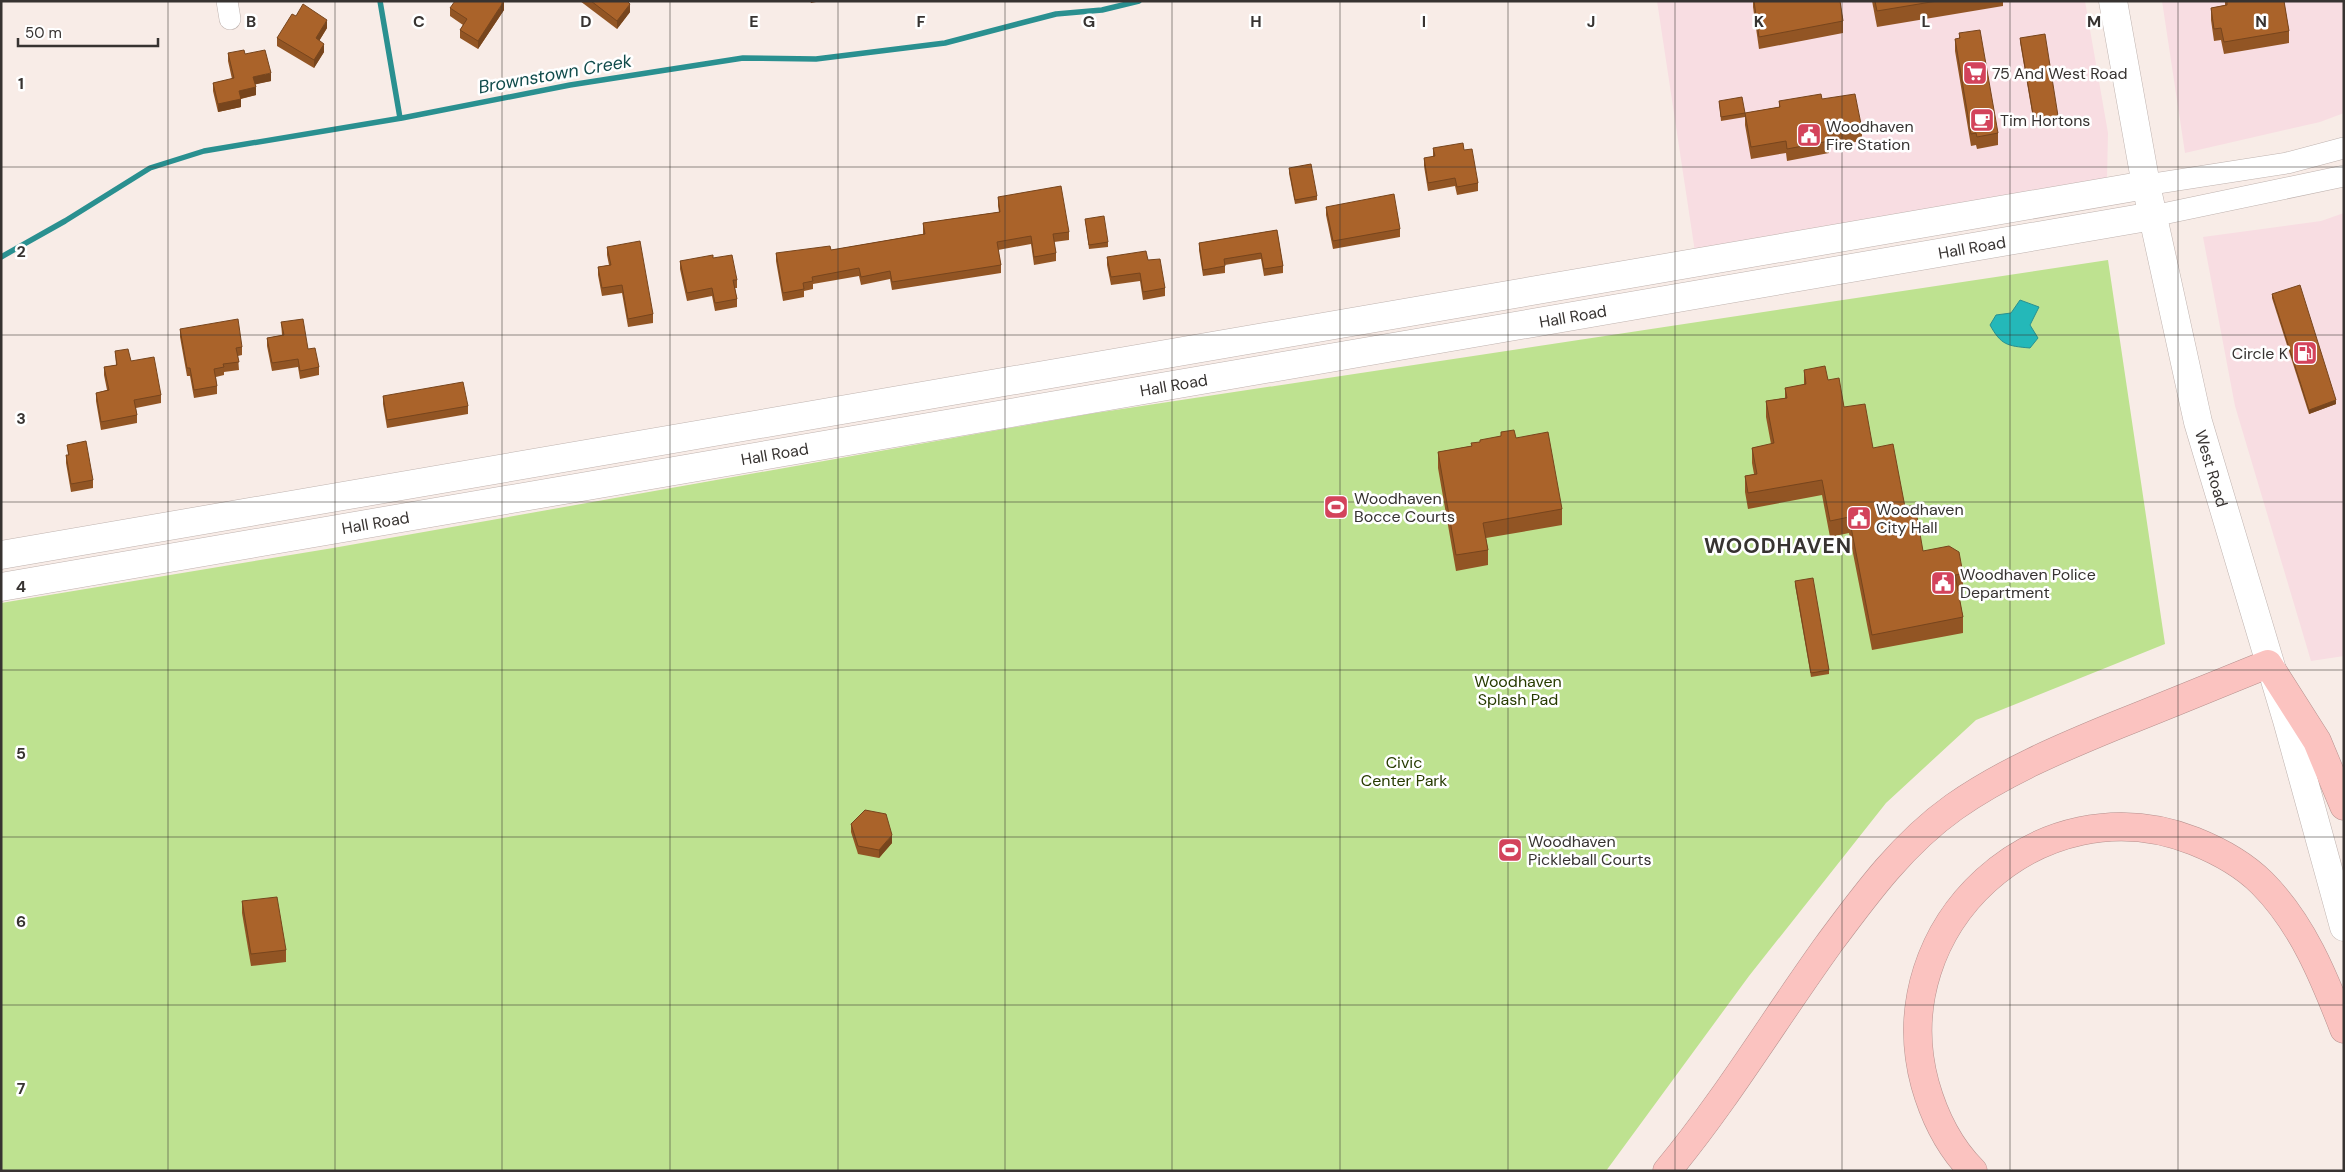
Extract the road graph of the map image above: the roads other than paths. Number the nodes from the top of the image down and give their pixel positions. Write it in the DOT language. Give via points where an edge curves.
graph roads {
  1 [pos="2113,1"];
  2 [pos="2342,154"];
  3 [pos="2344,176"];
  4 [pos="2146,185"];
  5 [pos="2014,208"];
  6 [pos="2153,216"];
  7 [pos="1919,225"];
  8 [pos="2020,238"];
  9 [pos="1926,256"];
  10 [pos="1650,270"];
  11 [pos="1655,301"];
  12 [pos="1225,344"];
  13 [pos="1230,375"];
  14 [pos="842,410"];
  15 [pos="847,441"];
  16 [pos="1,555"];
  17 [pos="1,587"];
  18 [pos="2268,664"];
  19 [pos="2344,806"];
  20 [pos="2344,927"];
  21 [pos="2344,1028"];
  22 [pos="1667,1171"];
  23 [pos="1973,1171"];
  1 -- 4 [label="street, West Road"];
  2 -- 4 [label="street, Hall Road"];
  3 -- 6 [label="street, Hall Road"];
  4 -- 5 [label="street, Hall Road"];
  4 -- 6 [label="street, West Road"];
  5 -- 7 [label="street, Hall Road"];
  5 -- 8 [label="street"];
  6 -- 8 [label="street, Hall Road"];
  6 -- 18 [label="street, West Road" via="2198,422"];
  7 -- 9 [label="street"];
  7 -- 10 [label="street, Hall Road"];
  8 -- 9 [label="street, Hall Road"];
  9 -- 11 [label="street, Hall Road"];
  10 -- 11 [label="street"];
  10 -- 12 [label="street, Hall Road"];
  11 -- 13 [label="street, Hall Road"];
  12 -- 13 [label="street"];
  12 -- 14 [label="street, Hall Road"];
  13 -- 15 [label="street, Hall Road"];
  14 -- 15 [label="street"];
  14 -- 16 [label="street, Hall Road"];
  15 -- 17 [label="street, Hall Road"];
  18 -- 19 [label="highway" via="2317,741"];
  18 -- 20 [label="street, West Road" via="2287,720"];
  18 -- 22 [label="highway" via="2034,761 1954,807 1932,824 1895,859 1863,897 1714,1111"];
  21 -- 23 [label="highway" via="2328,984 2295,924 2262,883 2241,866 2212,848 2181,836 2141,828 2087,830 2048,841 1995,871 1966,899 1934,951 1919,1003 1921,1070 1930,1102 1944,1133"];
}
